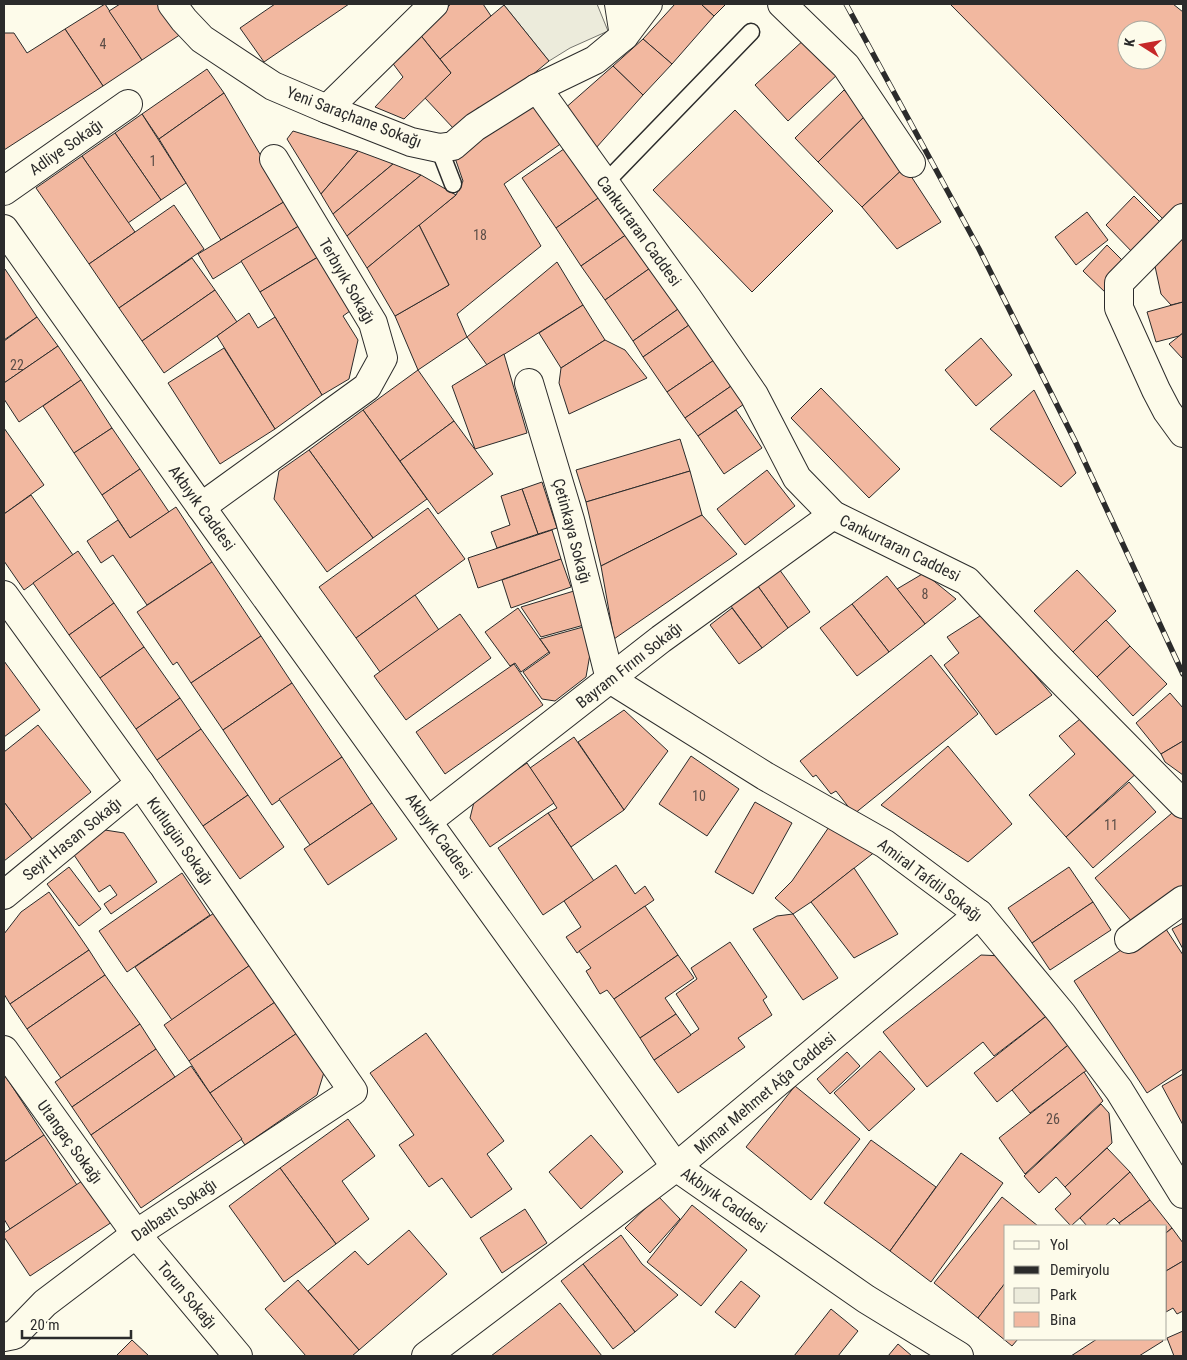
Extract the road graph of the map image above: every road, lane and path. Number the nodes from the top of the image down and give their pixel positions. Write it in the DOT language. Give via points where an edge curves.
graph roads {
  1 [pos="172,4"];
  2 [pos="434,4"];
  3 [pos="619,4"];
  4 [pos="648,4"];
  5 [pos="782,4"];
  6 [pos="751,32"];
  7 [pos="624,36"];
  8 [pos="537,88"];
  9 [pos="128,104"];
  10 [pos="327,109"];
  11 [pos="438,148"];
  12 [pos="274,159"];
  13 [pos="911,163"];
  14 [pos="605,183"];
  15 [pos="453,184"];
  16 [pos="4,191"];
  17 [pos="1183,218"];
  18 [pos="4,229"];
  19 [pos="529,384"];
  20 [pos="1183,433"];
  21 [pos="201,507"];
  22 [pos="833,515"];
  23 [pos="4,597"];
  24 [pos="610,679"];
  25 [pos="140,783"];
  26 [pos="1183,804"];
  27 [pos="428,821"];
  28 [pos="4,895"];
  29 [pos="1183,900"];
  30 [pos="979,914"];
  31 [pos="1129,939"];
  32 [pos="4,1050"];
  33 [pos="353,1090"];
  34 [pos="676,1167"];
  35 [pos="1183,1194"];
  36 [pos="129,1224"];
  37 [pos="4,1337"];
  38 [pos="238,1356"];
  39 [pos="426,1356"];
  40 [pos="959,1356"];
  1 -- 10 [label="street, Yeni Saraçhane Sokağı" via="202,39 273,86"];
  2 -- 10 [label="street"];
  3 -- 7 [label="street"];
  4 -- 7 [label="street, Yeni Saraçhane Sokağı"];
  5 -- 13 [label="street" via="846,66"];
  6 -- 14 [label="lane"];
  7 -- 8 [label="street, Yeni Saraçhane Sokağı" via="595,60"];
  8 -- 11 [label="street, Yeni Saraçhane Sokağı" via="475,127 453,146"];
  8 -- 14 [label="street, Cankurtaran Caddesi"];
  9 -- 16 [label="street, Adliye Sokağı"];
  10 -- 11 [label="street, Yeni Saraçhane Sokağı" via="411,142"];
  11 -- 15 [label="lane"];
  12 -- 21 [label="street, Terbıyık Sokağı" via="374,323 383,358 367,387"];
  14 -- 22 [label="street, Cankurtaran Caddesi" via="754,395 796,478"];
  17 -- 20 [label="street" via="1119,283 1120,308 1156,390"];
  18 -- 21 [label="street, Akbıyık Caddesi"];
  19 -- 24 [label="street, Çetinkaya Sokağı" via="570,520"];
  21 -- 27 [label="street, Akbıyık Caddesi"];
  22 -- 24 [label="street, Bayram Fırını Sokağı"];
  22 -- 26 [label="street, Cankurtaran Caddesi" via="967,582"];
  23 -- 25 [label="street, Kutlugün Sokağı"];
  24 -- 27 [label="street, Bayram Fırını Sokağı"];
  24 -- 30 [label="street, Amiral Tafdil Sokağı" via="764,776 886,844"];
  25 -- 28 [label="street, Seyit Hasan Sokağı"];
  25 -- 33 [label="street, Kutlugün Sokağı"];
  27 -- 34 [label="street, Akbıyık Caddesi"];
  29 -- 31 [label="street"];
  30 -- 34 [label="street, Mimar Mehmet Ağa Caddesi"];
  30 -- 35 [label="street, Amiral Tafdil Sokağı" via="1062,1014 1119,1090"];
  32 -- 36 [label="street, Utangaç Sokağı"];
  33 -- 36 [label="street, Dalbastı Sokağı" via="160,1218"];
  34 -- 39 [label="street, Mimar Mehmet Ağa Caddesi"];
  34 -- 40 [label="street, Akbıyık Caddesi" via="866,1299"];
  36 -- 37 [label="street, Dalbastı Sokağı" via="14,1335"];
  36 -- 38 [label="street, Torun Sokağı"];
}
